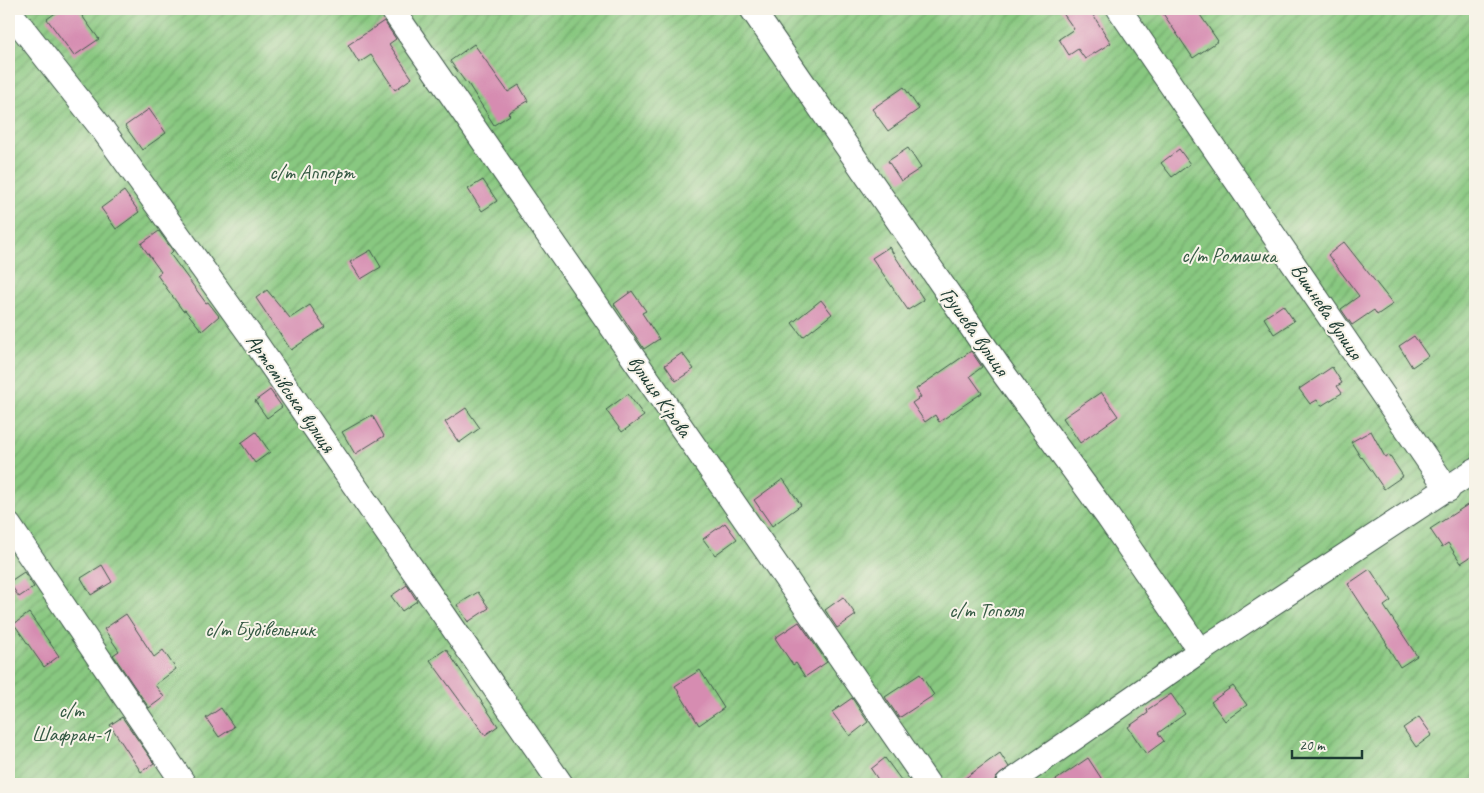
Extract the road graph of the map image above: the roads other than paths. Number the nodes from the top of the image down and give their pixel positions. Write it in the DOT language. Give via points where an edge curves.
graph roads {
  1 [pos="392,9"];
  2 [pos="752,9"];
  3 [pos="1120,9"];
  4 [pos="9,11"];
  5 [pos="1475,470"];
  6 [pos="1448,490"];
  7 [pos="9,525"];
  8 [pos="1200,651"];
  9 [pos="184,784"];
  10 [pos="560,784"];
  11 [pos="928,784"];
  12 [pos="1008,784"];
  1 -- 11 [label="street, вулиця Кірова"];
  2 -- 8 [label="street, Грушева вулиця"];
  3 -- 6 [label="street, Вишнева вулиця"];
  4 -- 10 [label="street, Артемівська вулиця" via="103,130 252,336"];
  5 -- 6 [label="street"];
  6 -- 8 [label="street"];
  7 -- 9 [label="street"];
  8 -- 12 [label="street"];
}
